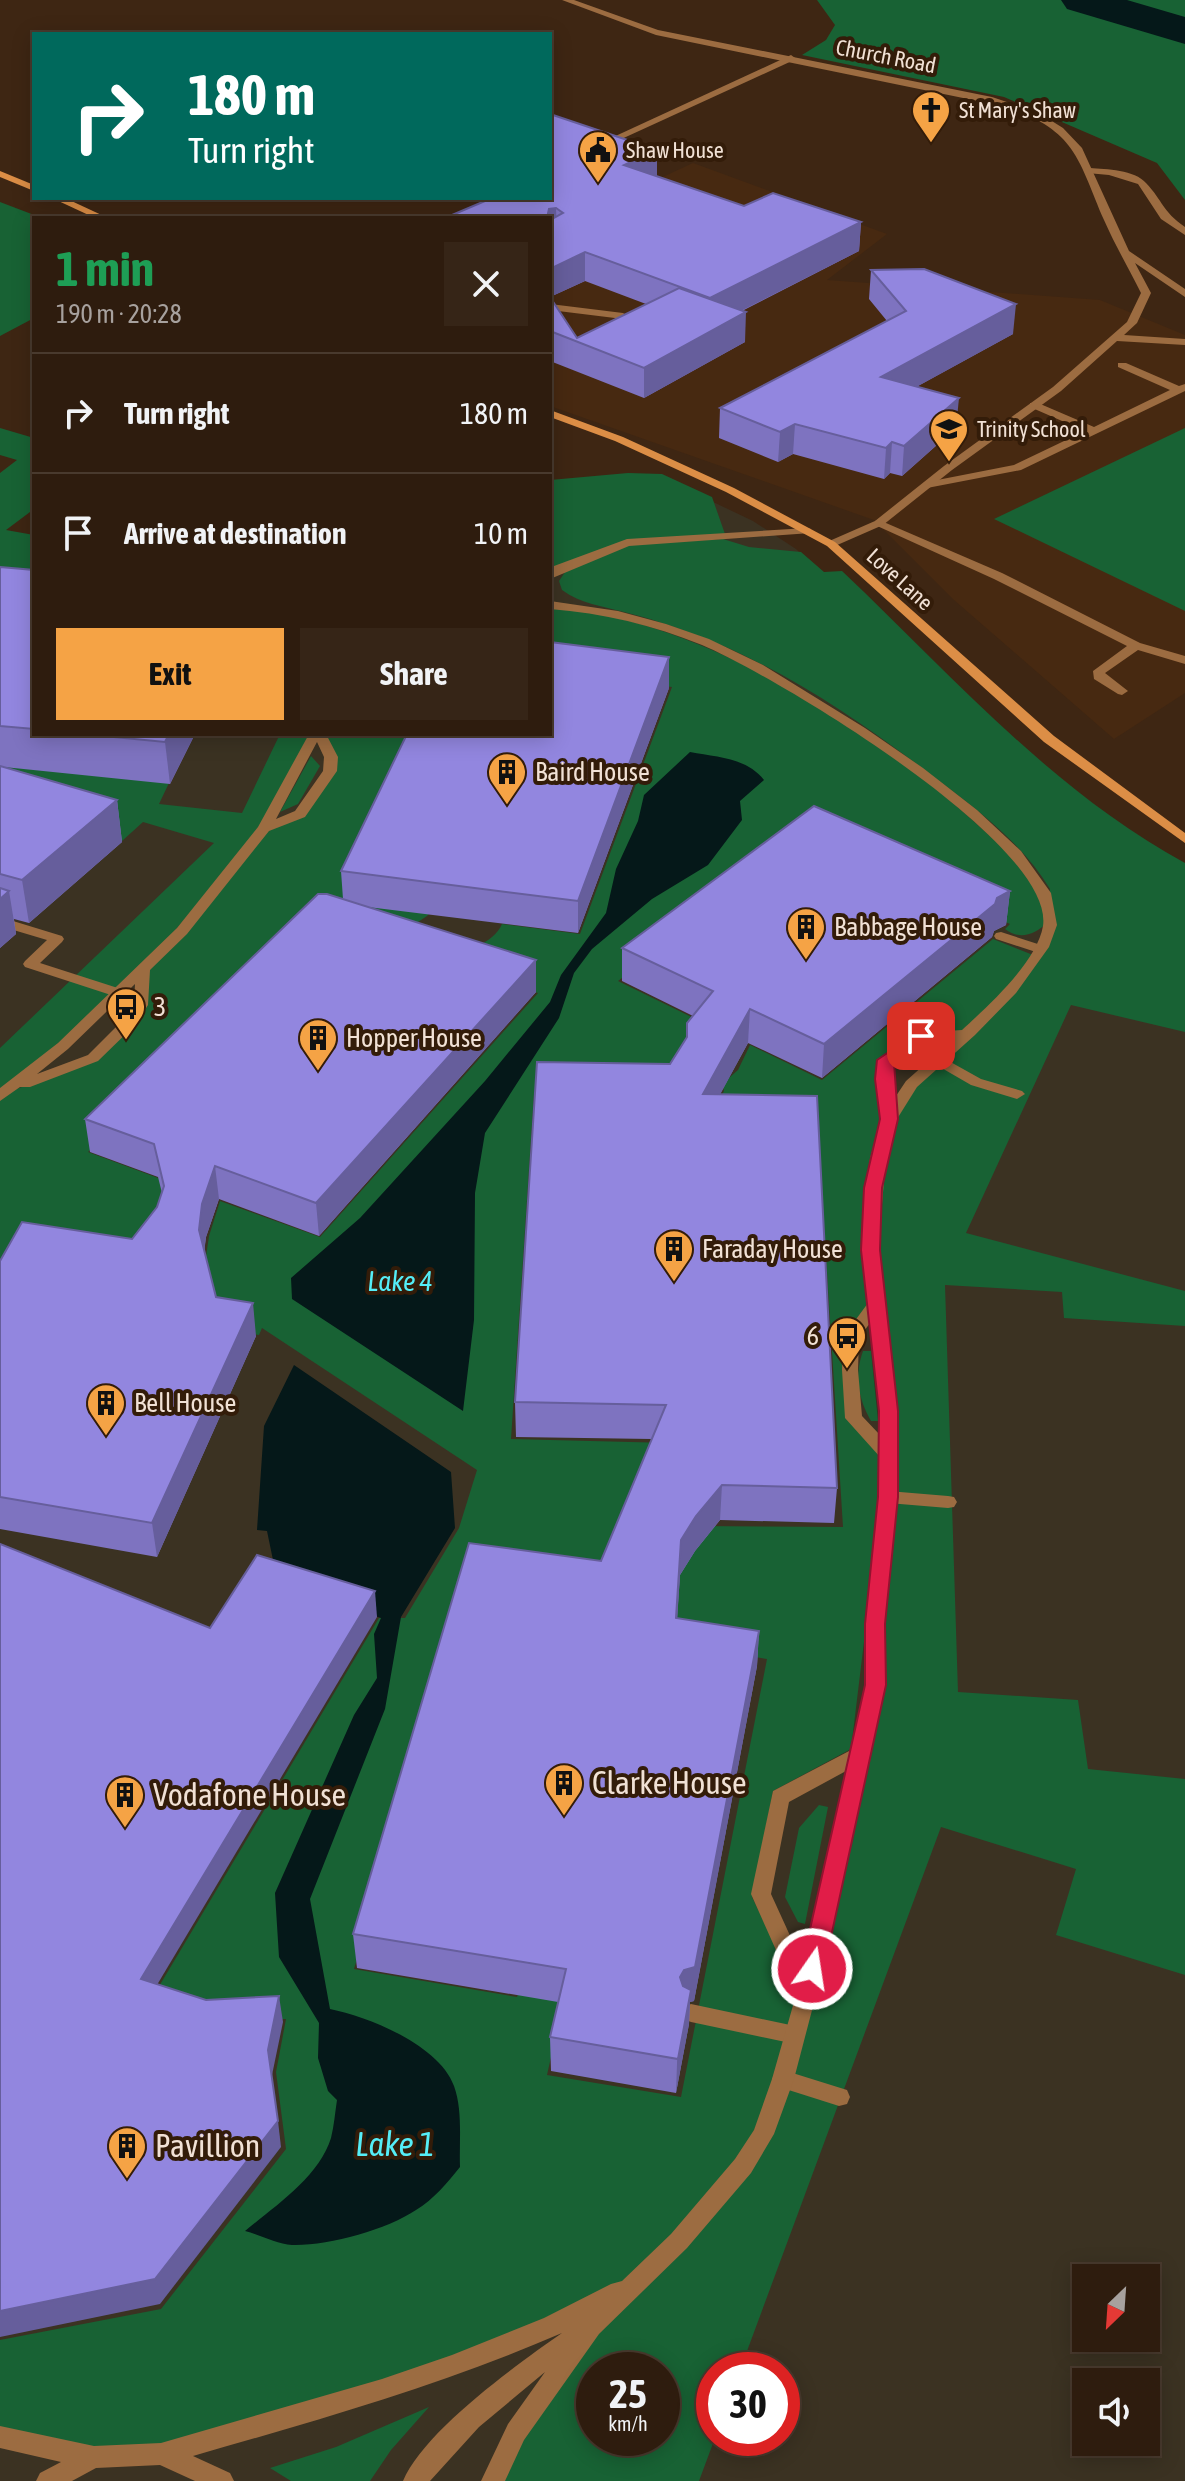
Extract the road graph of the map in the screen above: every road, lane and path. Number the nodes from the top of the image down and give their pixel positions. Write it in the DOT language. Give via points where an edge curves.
graph roads {
  1 [pos="566,0"];
  2 [pos="791,58"];
  3 [pos="599,146"];
  4 [pos="1090,171"];
  5 [pos="0,174"];
  6 [pos="32,187"];
  7 [pos="62,200"];
  8 [pos="98,216"];
  9 [pos="1185,232"];
  10 [pos="1125,251"];
  11 [pos="1185,294"];
  12 [pos="552,307"];
  13 [pos="623,316"];
  14 [pos="1115,338"];
  15 [pos="1185,342"];
  16 [pos="1122,365"];
  17 [pos="1182,388"];
  18 [pos="1034,405"];
  19 [pos="552,414"];
  20 [pos="1094,431"];
  21 [pos="927,485"];
  22 [pos="879,523"];
  23 [pos="807,531"];
  24 [pos="831,544"];
  25 [pos="552,574"];
  26 [pos="552,605"];
  27 [pos="1136,646"];
  28 [pos="1185,660"];
  29 [pos="1122,691"];
  30 [pos="316,736"];
  31 [pos="318,736"];
  32 [pos="264,828"];
  33 [pos="1185,839"];
  34 [pos="0,921"];
  35 [pos="1001,936"];
  36 [pos="1039,949"];
  37 [pos="143,971"];
  38 [pos="119,993"];
  39 [pos="963,1035"];
  40 [pos="938,1060"];
  41 [pos="7,1092"];
  42 [pos="1017,1094"];
  43 [pos="889,1119"];
  44 [pos="877,1303"];
  45 [pos="889,1455"];
  46 [pos="888,1497"];
  47 [pos="948,1502"];
  48 [pos="859,1755"];
  49 [pos="806,1995"];
  50 [pos="691,2013"];
  51 [pos="795,2035"];
  52 [pos="783,2079"];
  53 [pos="839,2097"];
  54 [pos="631,2284"];
  55 [pos="591,2326"];
  56 [pos="0,2437"];
  57 [pos="161,2454"];
  58 [pos="94,2457"];
  59 [pos="48,2481"];
  60 [pos="222,2481"];
  61 [pos="415,2481"];
  62 [pos="493,2481"];
  1 -- 2 [label="street, Church Road" via="656,32"];
  2 -- 3 [label="street"];
  2 -- 4 [label="street, Church Road" via="946,88 1036,114 1076,145"];
  4 -- 9 [label="street" via="1141,182 1164,217"];
  4 -- 10 [label="street, Church Road"];
  5 -- 6 [label="street"];
  7 -- 8 [label="street"];
  10 -- 11 [label="street"];
  10 -- 14 [label="street, Church Road" via="1146,293 1132,323"];
  12 -- 13 [label="street"];
  14 -- 15 [label="street"];
  14 -- 18 [label="street, Church Road"];
  16 -- 17 [label="street"];
  17 -- 20 [label="street"];
  18 -- 20 [label="street"];
  18 -- 21 [label="street, Church Road"];
  19 -- 23 [label="street, Love Lane" via="730,490"];
  20 -- 21 [label="street" via="1017,468"];
  21 -- 22 [label="street, Church Road"];
  22 -- 24 [label="street, Church Road"];
  22 -- 27 [label="street"];
  23 -- 24 [label="street, Love Lane"];
  23 -- 25 [label="street" via="627,543"];
  24 -- 33 [label="street, Love Lane" via="1049,739"];
  26 -- 36 [label="street" via="621,615 689,637 783,680 841,715 951,797 1023,861 1044,889 1048,905 1051,923"];
  27 -- 28 [label="street"];
  27 -- 29 [label="street" via="1099,671 1098,676"];
  30 -- 32 [label="street"];
  31 -- 32 [label="street" via="331,757 330,771 300,814"];
  32 -- 37 [label="street" via="208,901"];
  34 -- 38 [label="street" via="57,939 30,964"];
  35 -- 36 [label="street"];
  36 -- 39 [label="street" via="1011,991"];
  37 -- 38 [label="street"];
  37 -- 41 [label="street" via="141,1005 93,1058"];
  38 -- 41 [label="street"];
  39 -- 40 [label="street"];
  39 -- 43 [label="street" via="921,1036 885,1060"];
  40 -- 42 [label="street" via="976,1082"];
  40 -- 43 [label="street" via="911,1084"];
  43 -- 44 [label="street" via="872,1202 870,1250"];
  44 -- 45 [label="street"];
  44 -- 45 [label="street" via="851,1337 850,1370 854,1418"];
  45 -- 46 [label="street"];
  46 -- 47 [label="street"];
  46 -- 48 [label="street" via="875,1624 875,1685"];
  48 -- 49 [label="street"];
  48 -- 49 [label="street" via="780,1797 761,1894"];
  49 -- 51 [label="street"];
  50 -- 51 [label="street"];
  51 -- 52 [label="street"];
  52 -- 53 [label="street"];
  52 -- 54 [label="street" via="763,2134 743,2166 679,2241"];
  54 -- 55 [label="street"];
  54 -- 57 [label="street" via="552,2326 452,2366 324,2409"];
  55 -- 61 [label="street" via="521,2375 456,2431"];
  55 -- 62 [label="street" via="516,2432"];
  56 -- 58 [label="street"];
  57 -- 58 [label="street"];
  57 -- 60 [label="street"];
  58 -- 59 [label="street"];
}
